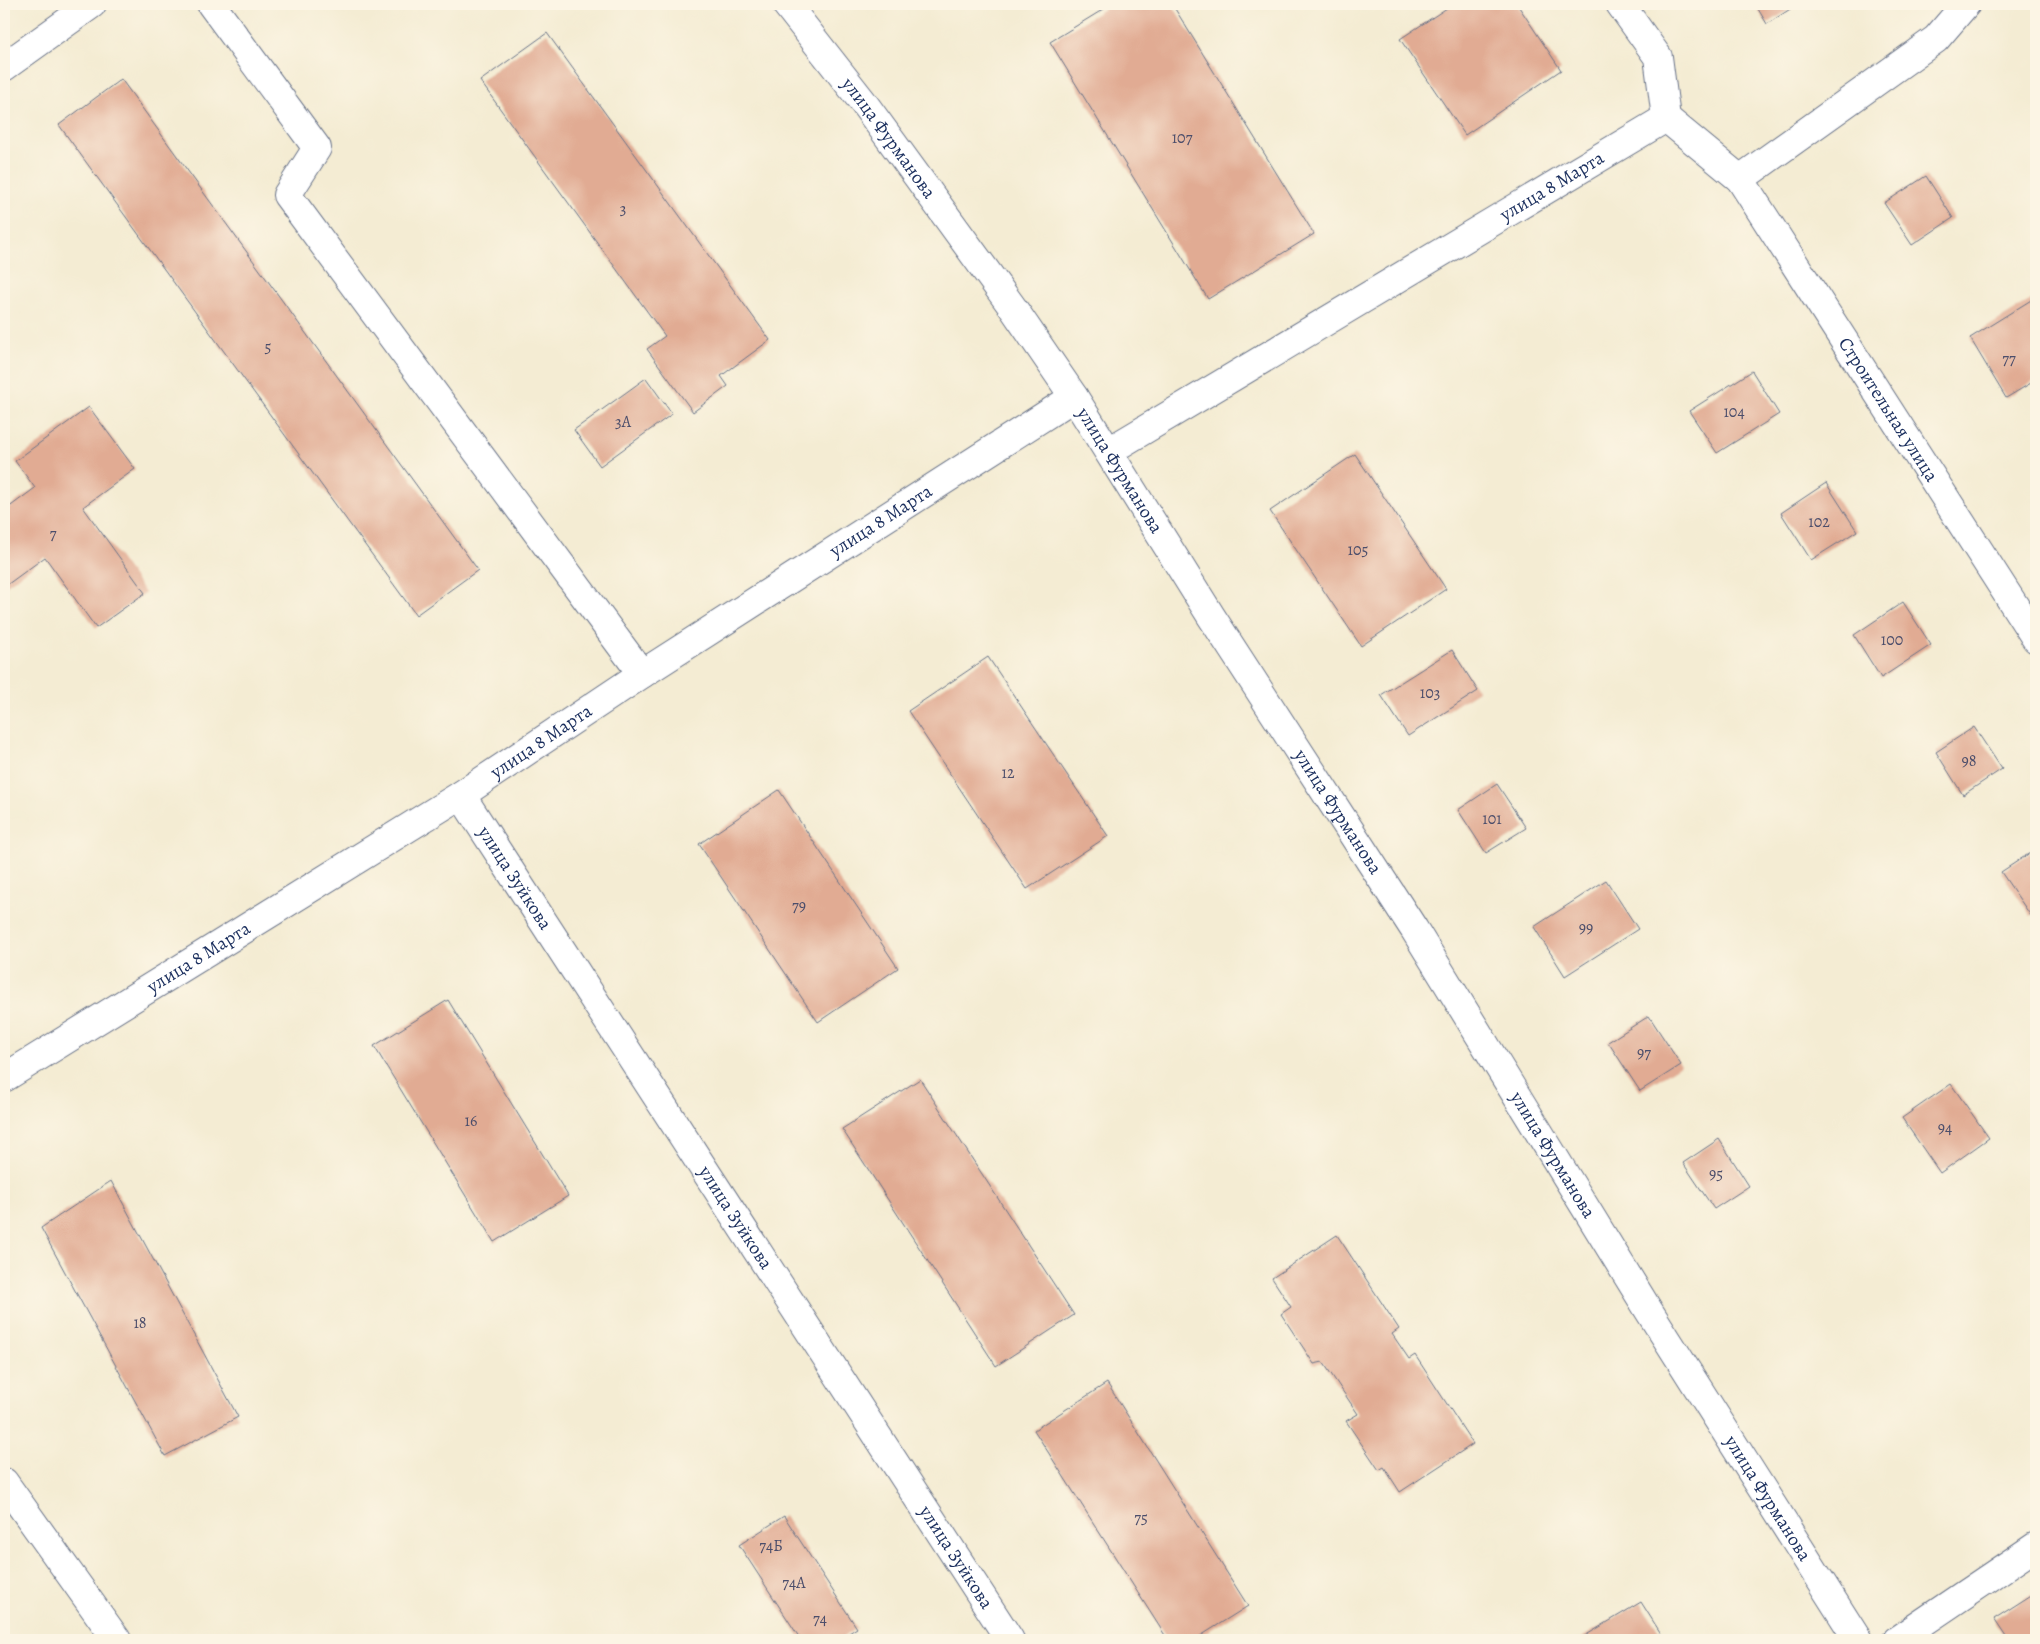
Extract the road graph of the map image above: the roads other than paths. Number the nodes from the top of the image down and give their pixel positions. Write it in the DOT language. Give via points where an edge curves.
graph roads {
  1 [pos="92,4"];
  2 [pos="211,4"];
  3 [pos="786,4"];
  4 [pos="1620,4"];
  5 [pos="1966,4"];
  6 [pos="4,67"];
  7 [pos="1666,118"];
  8 [pos="1740,179"];
  9 [pos="1074,397"];
  10 [pos="1109,451"];
  11 [pos="2036,639"];
  12 [pos="642,674"];
  13 [pos="461,795"];
  14 [pos="4,1078"];
  15 [pos="4,1482"];
  16 [pos="2036,1546"];
  17 [pos="116,1640"];
  18 [pos="1010,1640"];
  19 [pos="1858,1640"];
  20 [pos="1897,1640"];
  1 -- 6 [label="street"];
  2 -- 12 [label="street" via="317,148 287,194"];
  3 -- 9 [label="street, улица Фурманова" via="863,102"];
  4 -- 7 [label="street" via="1658,57"];
  5 -- 8 [label="street" via="1936,39"];
  7 -- 8 [label="street"];
  7 -- 10 [label="street, улица 8 Марта"];
  8 -- 11 [label="street, Строительная улица"];
  9 -- 10 [label="street, улица Фурманова"];
  9 -- 12 [label="street, улица 8 Марта"];
  10 -- 19 [label="street, улица Фурманова" via="1216,624 1414,929 1649,1311"];
  12 -- 13 [label="street, улица 8 Марта"];
  13 -- 14 [label="street, улица 8 Марта"];
  13 -- 18 [label="street, улица Зуйкова"];
  15 -- 17 [label="street"];
  16 -- 20 [label="street"];
}
